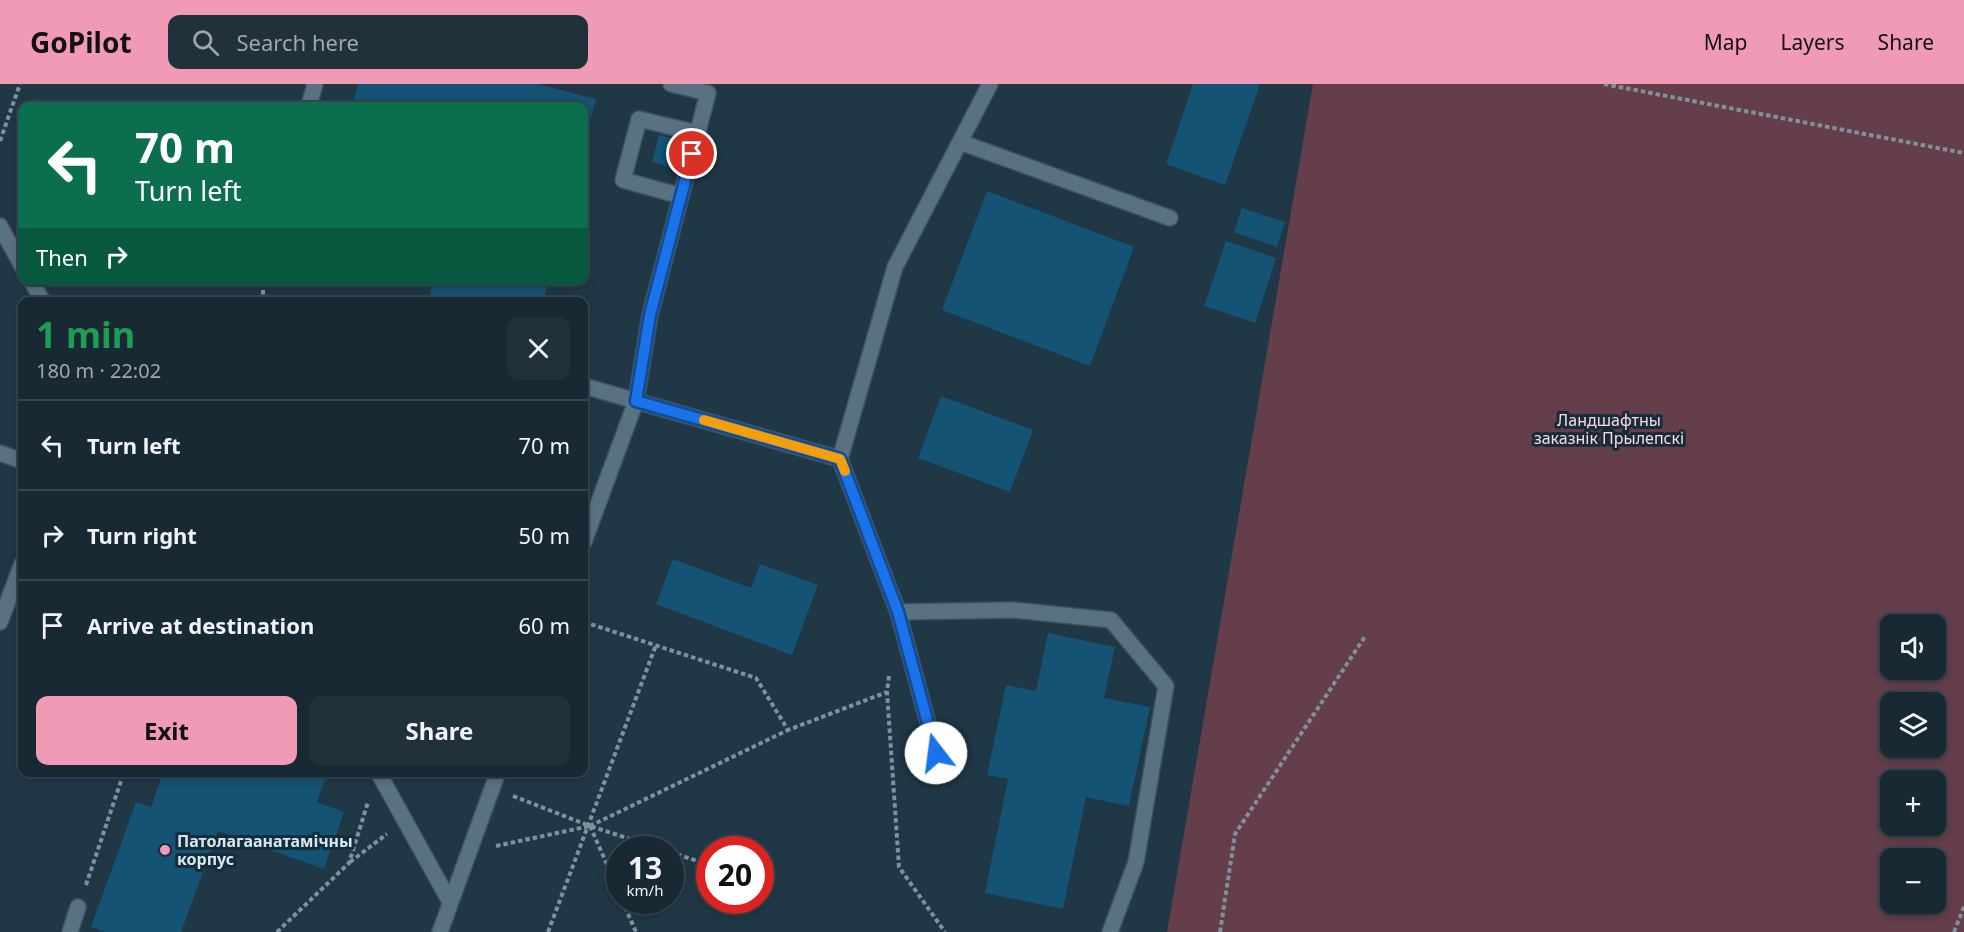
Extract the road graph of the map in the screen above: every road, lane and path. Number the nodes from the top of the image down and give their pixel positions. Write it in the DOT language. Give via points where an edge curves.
graph roads {
  1 [pos="20,84"];
  2 [pos="315,84"];
  3 [pos="671,84"];
  4 [pos="990,84"];
  5 [pos="1604,84"];
  6 [pos="310,102"];
  7 [pos="697,133"];
  8 [pos="0,141"];
  9 [pos="960,142"];
  10 [pos="1964,153"];
  11 [pos="681,196"];
  12 [pos="1170,218"];
  13 [pos="0,226"];
  14 [pos="18,259"];
  15 [pos="588,387"];
  16 [pos="636,401"];
  17 [pos="0,453"];
  18 [pos="840,459"];
  19 [pos="18,460"];
  20 [pos="588,531"];
  21 [pos="18,575"];
  22 [pos="898,612"];
  23 [pos="0,622"];
  24 [pos="588,623"];
  25 [pos="1366,635"];
  26 [pos="656,645"];
  27 [pos="890,669"];
  28 [pos="887,692"];
  29 [pos="788,730"];
  30 [pos="936,753"];
  31 [pos="381,777"];
  32 [pos="496,777"];
  33 [pos="122,779"];
  34 [pos="492,789"];
  35 [pos="371,793"];
  36 [pos="405,821"];
  37 [pos="590,826"];
  38 [pos="621,836"];
  39 [pos="469,852"];
  40 [pos="606,862"];
  41 [pos="350,863"];
  42 [pos="450,902"];
  43 [pos="78,907"];
  44 [pos="1964,907"];
  45 [pos="628,914"];
  46 [pos="70,932"];
  47 [pos="277,932"];
  48 [pos="440,932"];
  49 [pos="548,932"];
  50 [pos="636,932"];
  51 [pos="945,932"];
  52 [pos="1110,932"];
  53 [pos="1220,932"];
  54 [pos="1954,932"];
  1 -- 8 [label="path"];
  2 -- 6 [label="lane"];
  3 -- 7 [label="lane" via="708,93"];
  4 -- 9 [label="lane"];
  5 -- 10 [label="path"];
  7 -- 11 [label="lane"];
  7 -- 11 [label="lane" via="639,119 623,180"];
  9 -- 12 [label="lane"];
  9 -- 18 [label="lane" via="895,267"];
  11 -- 16 [label="lane" via="650,315"];
  13 -- 14 [label="lane"];
  15 -- 16 [label="lane"];
  16 -- 18 [label="lane"];
  16 -- 20 [label="lane"];
  17 -- 19 [label="lane"];
  18 -- 22 [label="lane"];
  21 -- 23 [label="lane"];
  22 -- 30 [label="lane"];
  22 -- 52 [label="lane" via="1013,610 1112,620 1166,686 1136,862"];
  24 -- 26 [label="path"];
  25 -- 53 [label="path" via="1235,834"];
  26 -- 29 [label="path" via="756,678"];
  26 -- 37 [label="path"];
  27 -- 28 [label="path"];
  28 -- 29 [label="path"];
  28 -- 51 [label="path" via="899,867"];
  29 -- 37 [label="path"];
  31 -- 36 [label="lane"];
  32 -- 34 [label="lane"];
  33 -- 43 [label="path"];
  34 -- 37 [label="path"];
  34 -- 39 [label="lane"];
  35 -- 41 [label="path"];
  36 -- 41 [label="path"];
  36 -- 42 [label="lane"];
  37 -- 38 [label="path"];
  37 -- 39 [label="path"];
  37 -- 40 [label="path"];
  37 -- 49 [label="path"];
  39 -- 42 [label="lane"];
  41 -- 47 [label="path"];
  42 -- 48 [label="lane"];
  43 -- 46 [label="lane"];
  44 -- 54 [label="path"];
  45 -- 50 [label="path"];
}
